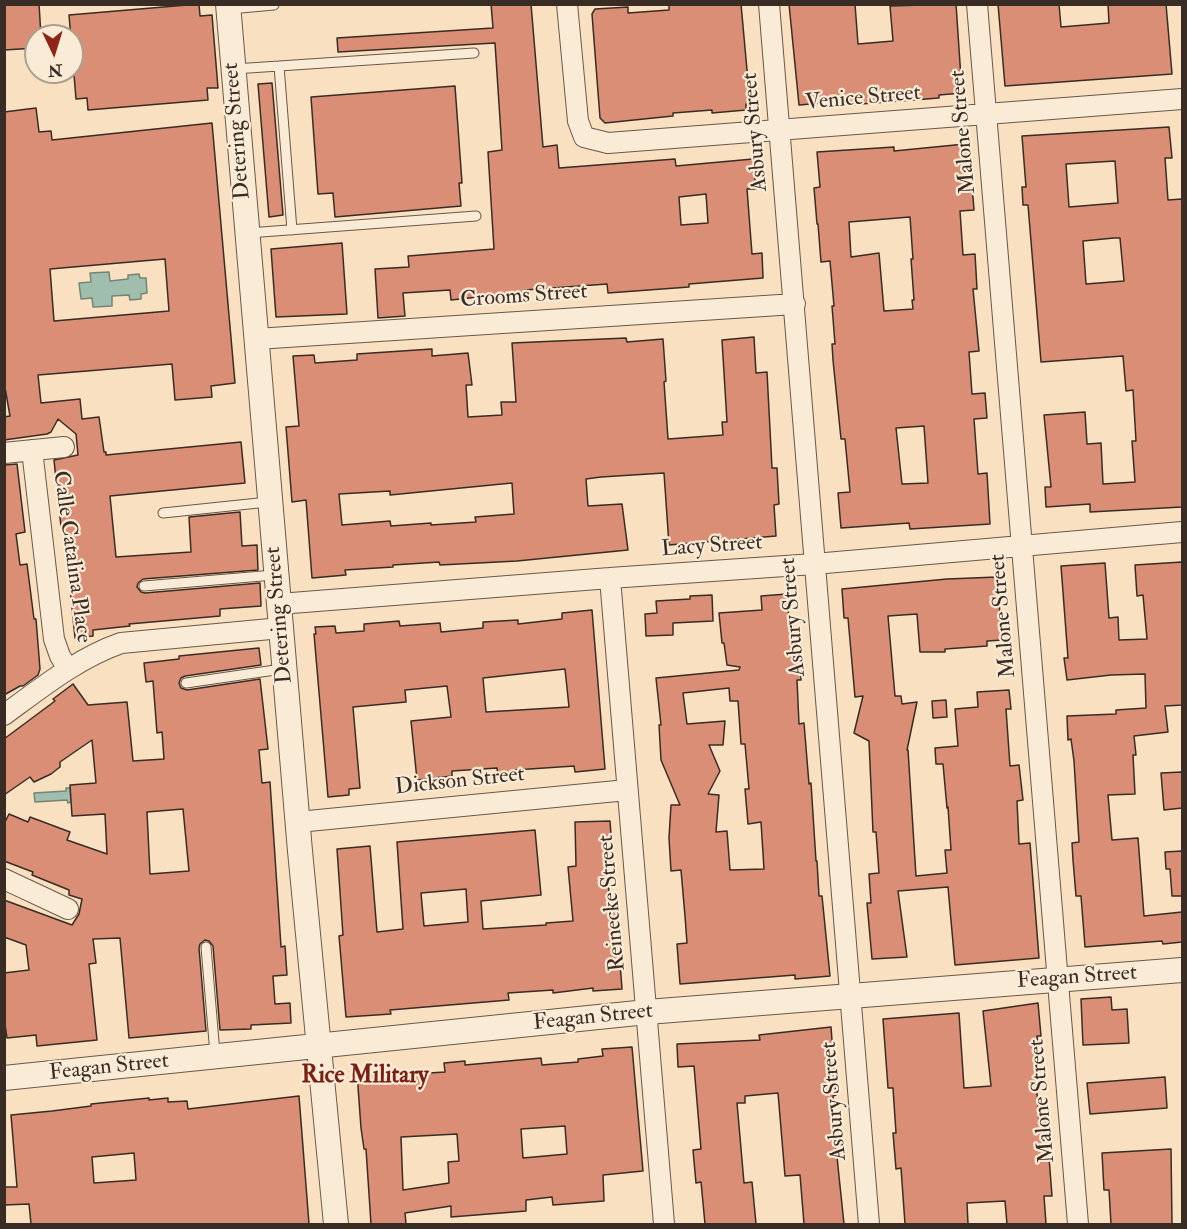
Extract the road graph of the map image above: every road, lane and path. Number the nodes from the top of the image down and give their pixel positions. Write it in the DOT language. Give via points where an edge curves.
graph roads {
  1 [pos="567,4"];
  2 [pos="769,4"];
  3 [pos="977,4"];
  4 [pos="274,5"];
  5 [pos="228,7"];
  6 [pos="474,53"];
  7 [pos="279,66"];
  8 [pos="233,69"];
  9 [pos="1182,99"];
  10 [pos="987,113"];
  11 [pos="781,130"];
  12 [pos="476,216"];
  13 [pos="292,230"];
  14 [pos="246,233"];
  15 [pos="795,304"];
  16 [pos="256,339"];
  17 [pos="64,447"];
  18 [pos="32,450"];
  19 [pos="4,453"];
  20 [pos="270,502"];
  21 [pos="163,513"];
  22 [pos="1182,532"];
  23 [pos="1023,546"];
  24 [pos="814,564"];
  25 [pos="277,575"];
  26 [pos="610,578"];
  27 [pos="144,586"];
  28 [pos="280,616"];
  29 [pos="68,669"];
  30 [pos="285,669"];
  31 [pos="186,683"];
  32 [pos="4,715"];
  33 [pos="627,790"];
  34 [pos="298,822"];
  35 [pos="4,879"];
  36 [pos="68,909"];
  37 [pos="206,947"];
  38 [pos="1182,970"];
  39 [pos="1057,979"];
  40 [pos="851,996"];
  41 [pos="647,1012"];
  42 [pos="319,1046"];
  43 [pos="215,1057"];
  44 [pos="4,1078"];
  45 [pos="336,1224"];
  46 [pos="664,1224"];
  47 [pos="869,1224"];
  48 [pos="1078,1224"];
  1 -- 11 [label="street, Venice Street" via="578,121 584,137 608,143"];
  2 -- 11 [label="street, Asbury Street"];
  3 -- 10 [label="street, Malone Street"];
  4 -- 5 [label="lane"];
  5 -- 8 [label="street, Detering Street"];
  6 -- 7 [label="lane"];
  7 -- 8 [label="lane"];
  7 -- 13 [label="lane"];
  8 -- 14 [label="street, Detering Street"];
  9 -- 10 [label="street, Venice Street"];
  10 -- 11 [label="street, Venice Street"];
  10 -- 23 [label="street, Malone Street"];
  11 -- 15 [label="street, Asbury Street"];
  12 -- 13 [label="lane"];
  13 -- 14 [label="lane"];
  14 -- 16 [label="street, Detering Street"];
  15 -- 16 [label="street, Crooms Street"];
  15 -- 24 [label="street, Asbury Street"];
  16 -- 20 [label="street, Detering Street"];
  17 -- 18 [label="street, Calle Catalina Place"];
  18 -- 19 [label="street, Calle Catalina Place"];
  18 -- 29 [label="street, Calle Catalina Place" via="54,639"];
  20 -- 21 [label="lane"];
  20 -- 25 [label="street, Detering Street"];
  22 -- 23 [label="street, Lacy Street"];
  23 -- 24 [label="street, Lacy Street"];
  23 -- 39 [label="street, Malone Street"];
  24 -- 26 [label="street, Lacy Street"];
  24 -- 40 [label="street, Asbury Street"];
  25 -- 27 [label="lane"];
  25 -- 28 [label="street, Detering Street"];
  26 -- 28 [label="street, Lacy Street"];
  26 -- 33 [label="street, Reinecke Street"];
  28 -- 29 [label="street, Lacy Street" via="135,640 108,648"];
  28 -- 30 [label="street, Detering Street"];
  29 -- 32 [label="street, Lacy Street"];
  30 -- 31 [label="lane"];
  30 -- 34 [label="street, Detering Street"];
  33 -- 34 [label="street, Dickson Street"];
  33 -- 41 [label="street, Reinecke Street"];
  34 -- 42 [label="street, Detering Street"];
  35 -- 36 [label="street"];
  37 -- 43 [label="lane"];
  38 -- 39 [label="street, Feagan Street"];
  39 -- 40 [label="street, Feagan Street"];
  39 -- 48 [label="street, Malone Street"];
  40 -- 41 [label="street, Feagan Street"];
  40 -- 47 [label="street, Asbury Street"];
  41 -- 42 [label="street, Feagan Street"];
  41 -- 46 [label="street, Reinecke Street"];
  42 -- 43 [label="street, Feagan Street"];
  42 -- 45 [label="street, Detering Street"];
  43 -- 44 [label="street, Feagan Street"];
}
